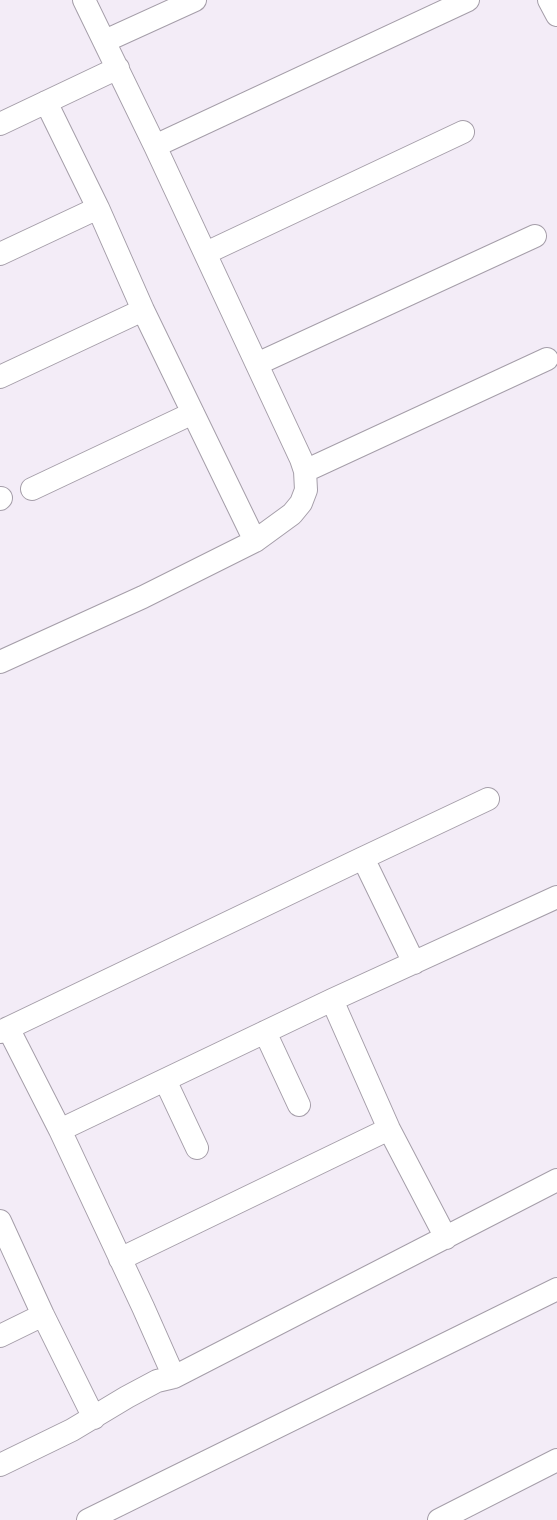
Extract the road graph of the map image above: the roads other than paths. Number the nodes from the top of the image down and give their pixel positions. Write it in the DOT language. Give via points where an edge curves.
graph roads {
  1 [pos="84,0"];
  2 [pos="195,0"];
  3 [pos="468,0"];
  4 [pos="549,0"];
  5 [pos="557,15"];
  6 [pos="105,41"];
  7 [pos="118,68"];
  8 [pos="46,102"];
  9 [pos="0,124"];
  10 [pos="464,132"];
  11 [pos="155,146"];
  12 [pos="98,208"];
  13 [pos="535,236"];
  14 [pos="206,253"];
  15 [pos="0,254"];
  16 [pos="144,310"];
  17 [pos="547,359"];
  18 [pos="257,364"];
  19 [pos="0,377"];
  20 [pos="193,413"];
  21 [pos="305,471"];
  22 [pos="32,489"];
  23 [pos="255,542"];
  24 [pos="0,662"];
  25 [pos="488,799"];
  26 [pos="363,858"];
  27 [pos="557,897"];
  28 [pos="414,963"];
  29 [pos="332,1000"];
  30 [pos="4,1030"];
  31 [pos="265,1032"];
  32 [pos="165,1080"];
  33 [pos="299,1105"];
  34 [pos="389,1129"];
  35 [pos="60,1130"];
  36 [pos="197,1148"];
  37 [pos="557,1180"];
  38 [pos="0,1221"];
  39 [pos="446,1238"];
  40 [pos="120,1259"];
  41 [pos="557,1289"];
  42 [pos="43,1315"];
  43 [pos="0,1336"];
  44 [pos="174,1377"];
  45 [pos="94,1418"];
  46 [pos="557,1460"];
  47 [pos="0,1465"];
  48 [pos="88,1520"];
  49 [pos="439,1520"];
  1 -- 6 [label="street"];
  2 -- 6 [label="street"];
  3 -- 11 [label="street"];
  4 -- 5 [label="street"];
  6 -- 7 [label="street"];
  7 -- 8 [label="street"];
  7 -- 11 [label="street"];
  8 -- 9 [label="street"];
  8 -- 12 [label="street"];
  10 -- 14 [label="street"];
  11 -- 14 [label="street"];
  12 -- 15 [label="street"];
  12 -- 16 [label="street"];
  13 -- 18 [label="street"];
  14 -- 18 [label="street"];
  16 -- 19 [label="street"];
  16 -- 20 [label="street"];
  17 -- 21 [label="street"];
  18 -- 21 [label="street"];
  20 -- 22 [label="street"];
  20 -- 23 [label="street"];
  21 -- 23 [label="street" via="306,490 301,503 292,514"];
  23 -- 24 [label="street" via="144,597"];
  25 -- 26 [label="street"];
  26 -- 28 [label="street"];
  26 -- 30 [label="street"];
  27 -- 28 [label="street"];
  28 -- 29 [label="street"];
  29 -- 31 [label="street"];
  29 -- 34 [label="street"];
  30 -- 35 [label="street"];
  31 -- 32 [label="street"];
  31 -- 33 [label="street"];
  32 -- 35 [label="street"];
  32 -- 36 [label="street"];
  34 -- 39 [label="street"];
  34 -- 40 [label="street"];
  35 -- 40 [label="street"];
  37 -- 39 [label="street"];
  38 -- 42 [label="street"];
  39 -- 44 [label="street"];
  40 -- 44 [label="street"];
  41 -- 48 [label="street"];
  42 -- 43 [label="street"];
  42 -- 45 [label="street"];
  44 -- 45 [label="street" via="157,1381"];
  45 -- 47 [label="street"];
  46 -- 49 [label="street"];
}
